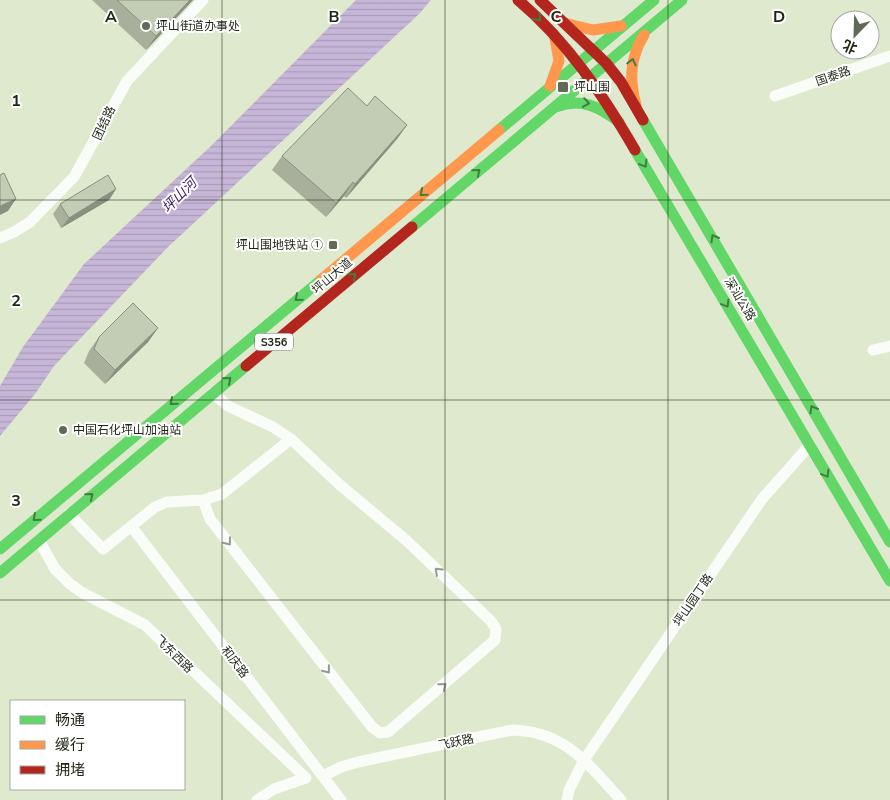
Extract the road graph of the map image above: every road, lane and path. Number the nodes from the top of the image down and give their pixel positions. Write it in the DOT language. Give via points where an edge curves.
graph roads {
  1 [pos="204,0"];
  2 [pos="518,0"];
  3 [pos="540,0"];
  4 [pos="654,0"];
  5 [pos="682,0"];
  6 [pos="564,23"];
  7 [pos="624,25"];
  8 [pos="652,25"];
  9 [pos="555,38"];
  10 [pos="593,50"];
  11 [pos="890,56"];
  12 [pos="606,63"];
  13 [pos="577,64"];
  14 [pos="588,78"];
  15 [pos="550,86"];
  16 [pos="775,96"];
  17 [pos="636,104"];
  18 [pos="550,111"];
  19 [pos="619,122"];
  20 [pos="0,238"];
  21 [pos="890,346"];
  22 [pos="873,350"];
  23 [pos="213,393"];
  24 [pos="291,439"];
  25 [pos="810,445"];
  26 [pos="203,500"];
  27 [pos="69,514"];
  28 [pos="131,526"];
  29 [pos="39,540"];
  30 [pos="890,542"];
  31 [pos="0,549"];
  32 [pos="0,573"];
  33 [pos="890,582"];
  34 [pos="584,760"];
  35 [pos="323,776"];
  36 [pos="339,799"];
  37 [pos="257,800"];
  38 [pos="568,800"];
  39 [pos="621,800"];
  1 -- 20 [label="street, 团结路" via="127,81 74,177 30,222"];
  2 -- 9 [label="main road, 深汕公路, one-way" via="533,11"];
  3 -- 6 [label="main road, 深汕公路"];
  4 -- 7 [label="main road, 坪山大道"];
  5 -- 8 [label="main road, 坪山大道 / S356"];
  6 -- 7 [label="main road" via="593,30"];
  6 -- 10 [label="main road, 深汕公路"];
  7 -- 10 [label="main road, 坪山大道"];
  8 -- 12 [label="main road, 坪山大道 / S356"];
  17 -- 8 [label="main road, one-way" via="630,74 632,60"];
  9 -- 13 [label="main road, 深汕公路"];
  9 -- 15 [label="main road" via="559,61"];
  10 -- 12 [label="main road, 深汕公路"];
  10 -- 13 [label="main road, 坪山大道"];
  11 -- 16 [label="street, 国泰路"];
  12 -- 14 [label="main road, 坪山大道 / S356"];
  12 -- 17 [label="main road, 深汕公路"];
  13 -- 14 [label="main road, 深汕公路"];
  13 -- 15 [label="main road, 坪山大道"];
  14 -- 18 [label="main road, 坪山大道 / S356"];
  14 -- 19 [label="main road, 深汕公路"];
  15 -- 31 [label="main road, 坪山大道, one-way"];
  30 -- 17 [label="main road, 深汕公路, one-way"];
  18 -- 19 [label="main road, one-way" via="560,105 582,102 594,105"];
  23 -- 18 [label="main road, 坪山大道 / S356, one-way"];
  19 -- 25 [label="main road, 深汕公路, one-way"];
  21 -- 22 [label="street"];
  23 -- 24 [label="street" via="228,406"];
  27 -- 23 [label="main road, 坪山大道 / S356, one-way"];
  24 -- 26 [label="street" via="222,494"];
  26 -- 24 [label="street, one-way" via="210,519 372,727 380,733 388,732 489,647 496,630 491,620 407,541"];
  25 -- 33 [label="main road, 深汕公路, one-way"];
  25 -- 34 [label="street, 坪山园丁路" via="762,499"];
  26 -- 28 [label="street" via="167,502"];
  27 -- 28 [label="street" via="102,549"];
  27 -- 29 [label="main road, 坪山大道 / S356"];
  28 -- 35 [label="street, 和庆路"];
  29 -- 32 [label="main road, 坪山大道 / S356"];
  29 -- 37 [label="street, 飞东西路" via="55,569 69,583 145,625 306,778 274,789"];
  34 -- 35 [label="street, 飞跃路" via="547,735 530,730 512,730 358,762"];
  34 -- 38 [label="street, 坪山园丁路" via="569,790"];
  34 -- 39 [label="street, 飞跃路"];
  35 -- 36 [label="street, 和庆路"];
}
